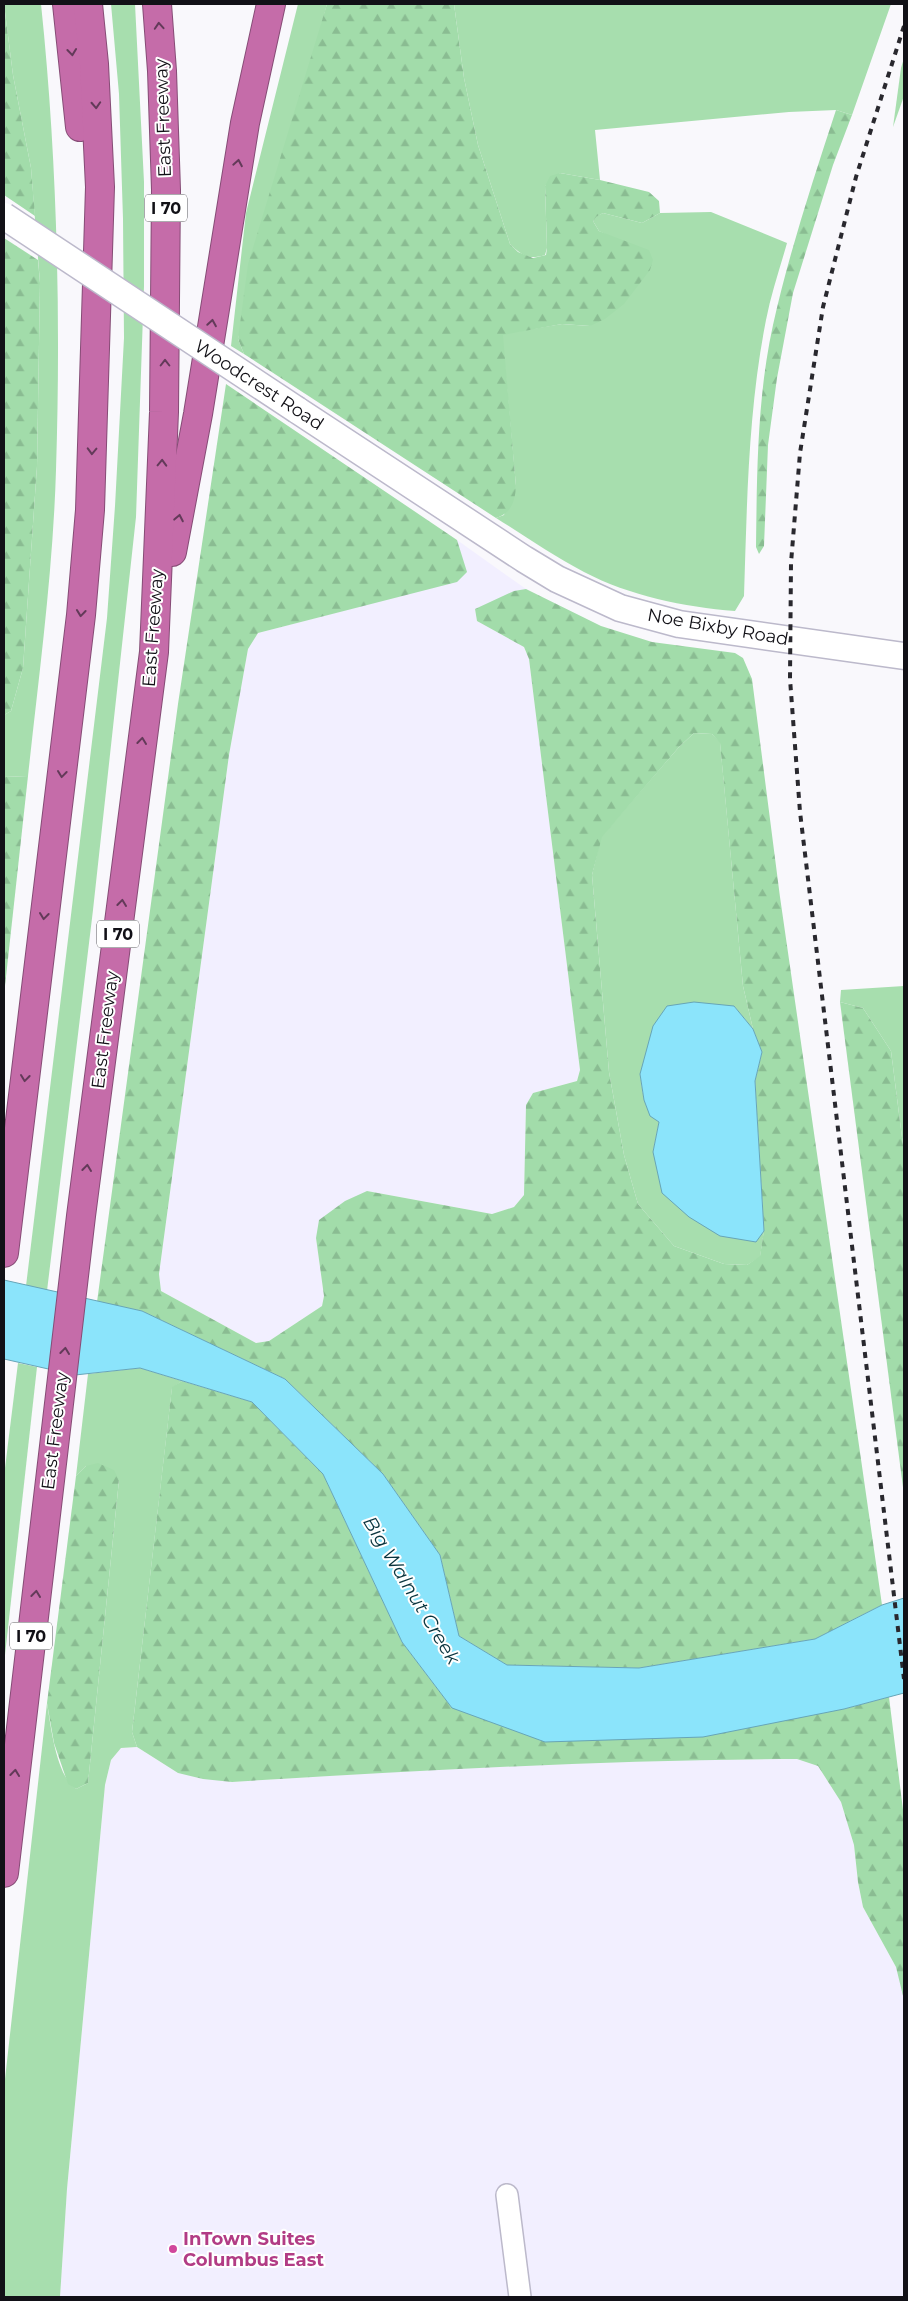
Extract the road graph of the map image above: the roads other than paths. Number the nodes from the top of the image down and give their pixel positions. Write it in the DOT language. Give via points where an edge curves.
graph roads {
  1 [pos="67,4"];
  2 [pos="88,4"];
  3 [pos="157,4"];
  4 [pos="272,4"];
  5 [pos="4,216"];
  6 [pos="94,402"];
  7 [pos="515,554"];
  8 [pos="154,652"];
  9 [pos="904,656"];
  10 [pos="4,1252"];
  11 [pos="4,1873"];
  12 [pos="507,2195"];
  13 [pos="520,2297"];
  1 -- 6 [label="highway, one-way" via="87,192"];
  2 -- 6 [label="highway, one-way" via="100,187"];
  8 -- 3 [label="highway, East Freeway / I 70, one-way" via="164,412 166,200"];
  8 -- 4 [label="highway, one-way" via="198,414 245,123"];
  5 -- 7 [label="street, Woodcrest Road, bridge"];
  6 -- 10 [label="highway, one-way" via="90,510 81,615"];
  7 -- 9 [label="street, Noe Bixby Road" via="592,596 648,616 679,624"];
  11 -- 8 [label="highway, East Freeway / I 70, one-way" via="81,1216"];
  12 -- 13 [label="street"];
}
